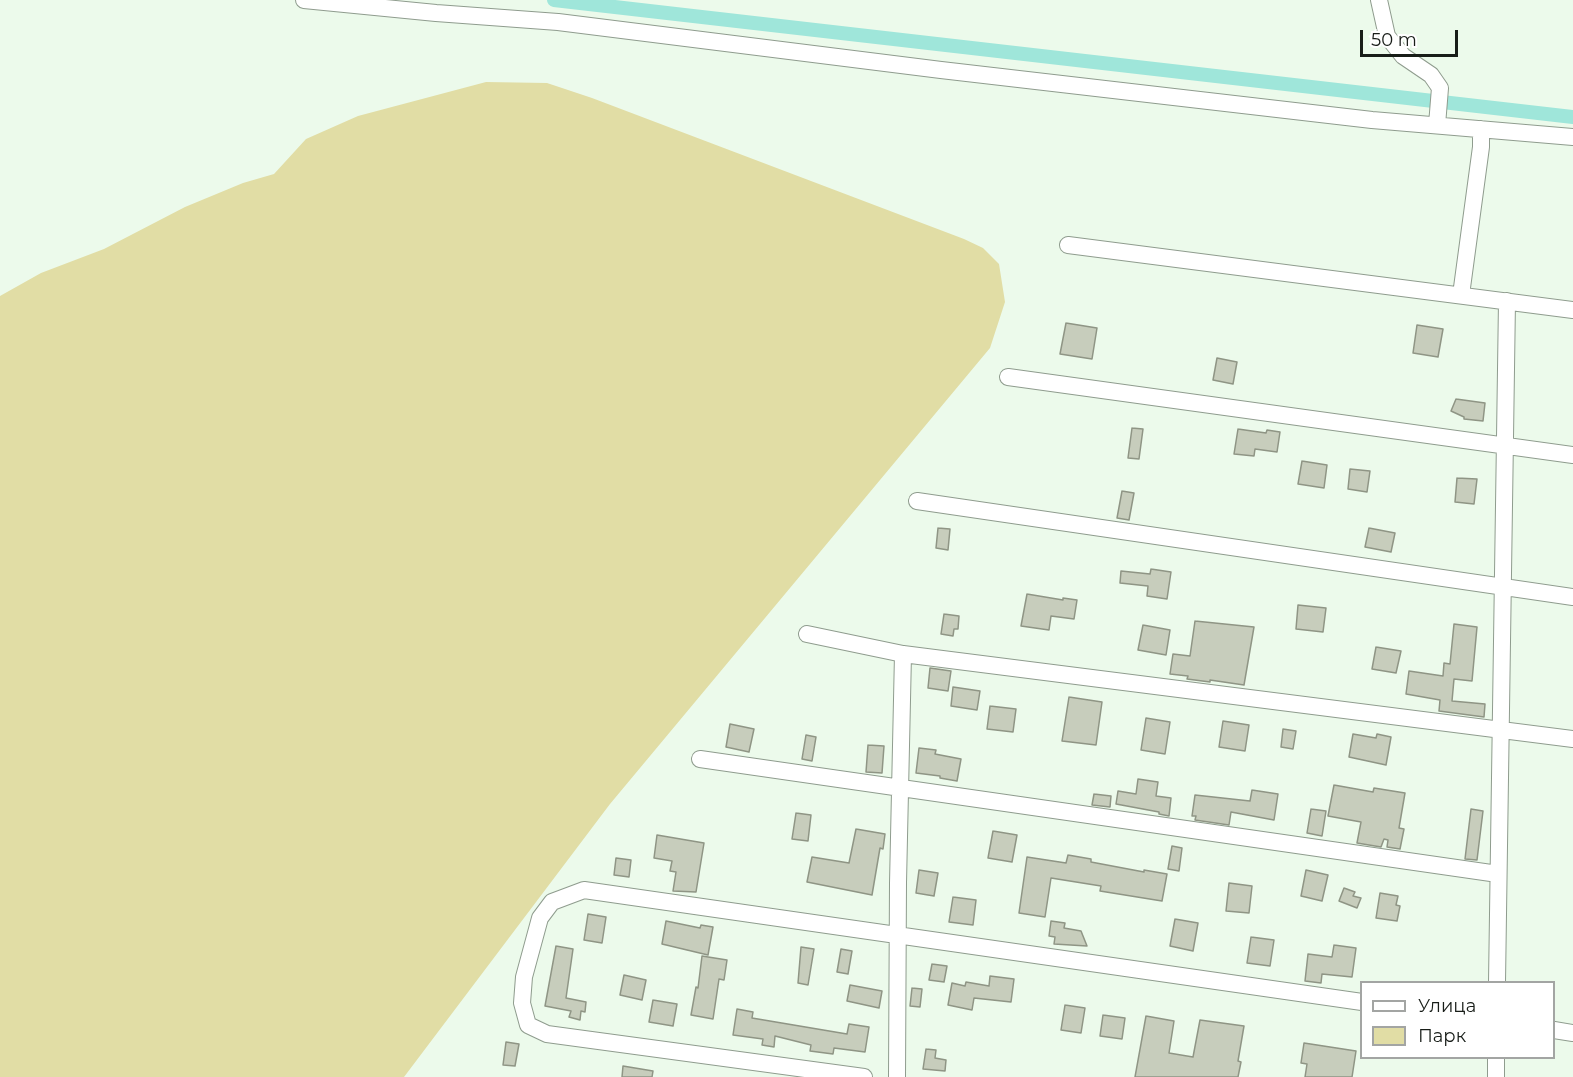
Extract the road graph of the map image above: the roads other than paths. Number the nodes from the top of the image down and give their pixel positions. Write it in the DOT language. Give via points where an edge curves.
graph roads {
  1 [pos="304,0"];
  2 [pos="1379,0"];
  3 [pos="1438,119"];
  4 [pos="1481,129"];
  5 [pos="1573,137"];
  6 [pos="1068,245"];
  7 [pos="1461,295"];
  8 [pos="1507,301"];
  9 [pos="1573,310"];
  10 [pos="1008,377"];
  11 [pos="1504,446"];
  12 [pos="1573,455"];
  13 [pos="917,501"];
  14 [pos="1502,586"];
  15 [pos="1573,597"];
  16 [pos="807,634"];
  17 [pos="903,654"];
  18 [pos="1500,729"];
  19 [pos="1573,739"];
  20 [pos="699,759"];
  21 [pos="900,788"];
  22 [pos="1498,874"];
  23 [pos="898,936"];
  24 [pos="1497,981"];
  25 [pos="1360,1002"];
  26 [pos="1555,1030"];
  27 [pos="1573,1033"];
  28 [pos="1496,1059"];
  29 [pos="864,1077"];
  30 [pos="897,1077"];
  31 [pos="1496,1077"];
  1 -- 3 [label="street" via="558,22 1372,120"];
  2 -- 3 [label="street" via="1387,36 1403,56 1431,75 1440,88"];
  3 -- 4 [label="street"];
  4 -- 5 [label="street"];
  4 -- 7 [label="street"];
  6 -- 7 [label="street"];
  7 -- 8 [label="street"];
  8 -- 9 [label="street"];
  8 -- 11 [label="street"];
  10 -- 11 [label="street"];
  11 -- 12 [label="street"];
  11 -- 14 [label="street"];
  13 -- 14 [label="street"];
  14 -- 15 [label="street"];
  14 -- 18 [label="street"];
  16 -- 17 [label="street"];
  17 -- 18 [label="street"];
  17 -- 21 [label="street"];
  18 -- 19 [label="street"];
  18 -- 22 [label="street"];
  20 -- 21 [label="street"];
  21 -- 22 [label="street"];
  21 -- 23 [label="street"];
  22 -- 24 [label="street"];
  23 -- 25 [label="street"];
  23 -- 29 [label="street" via="584,890 552,902 540,918 524,977 522,1003 528,1025 547,1034"];
  23 -- 30 [label="street"];
  26 -- 27 [label="street"];
  28 -- 31 [label="street"];
}
